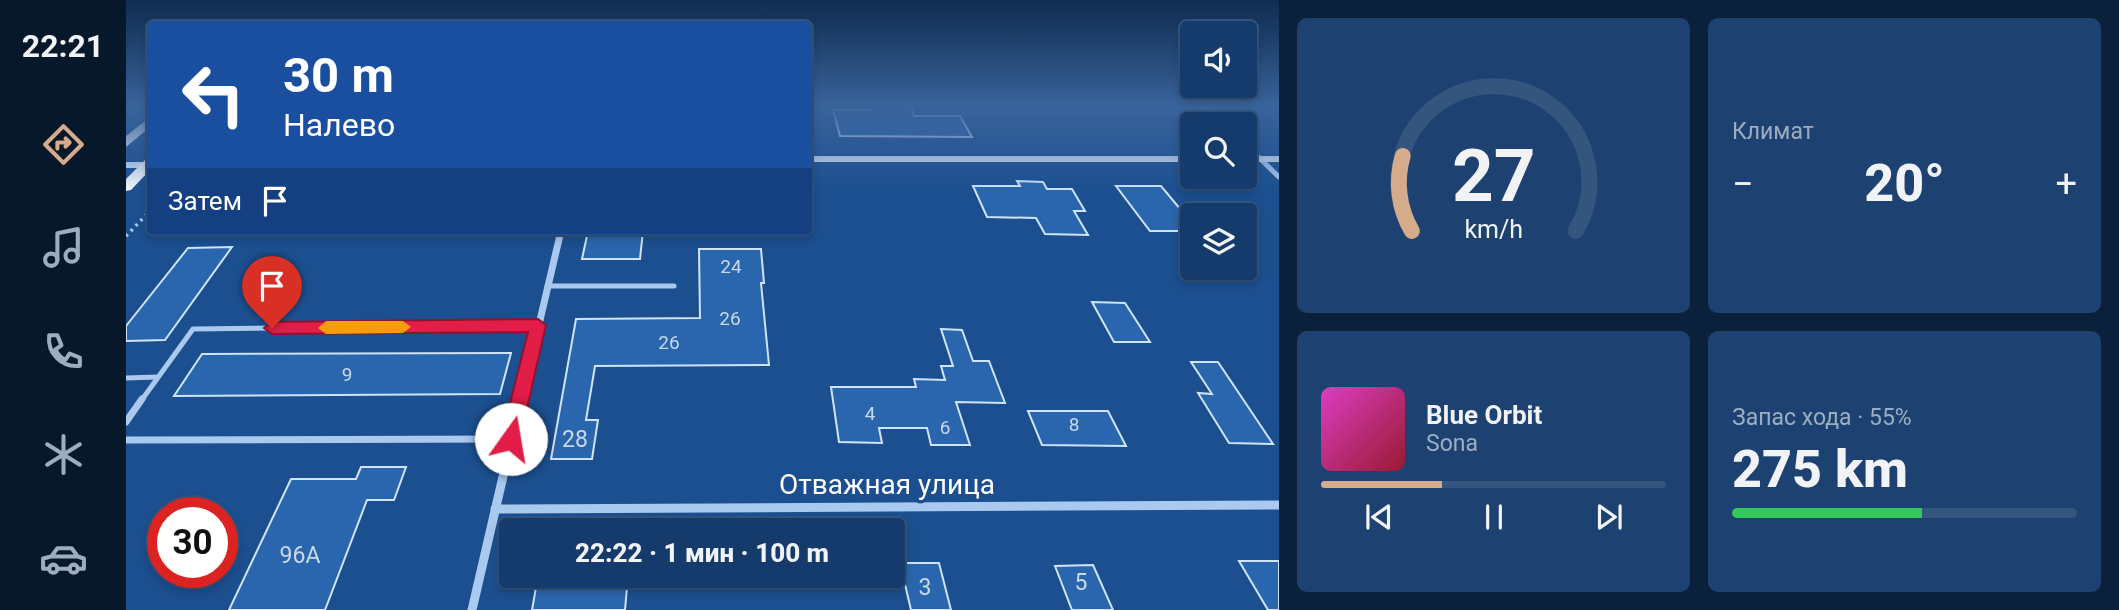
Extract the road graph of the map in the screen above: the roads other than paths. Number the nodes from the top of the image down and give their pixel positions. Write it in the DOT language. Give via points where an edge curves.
graph roads {
  1 [pos="1257,156"];
  2 [pos="812,159"];
  3 [pos="1180,159"];
  4 [pos="1260,159"];
  5 [pos="1279,159"];
  6 [pos="147,164"];
  7 [pos="126,165"];
  8 [pos="147,167"];
  9 [pos="1279,177"];
  10 [pos="126,187"];
  11 [pos="560,235"];
  12 [pos="547,286"];
  13 [pos="674,286"];
  14 [pos="538,325"];
  15 [pos="158,377"];
  16 [pos="126,378"];
  17 [pos="126,422"];
  18 [pos="511,439"];
  19 [pos="126,440"];
  20 [pos="1279,505"];
  21 [pos="495,509"];
  22 [pos="472,610"];
  1 -- 4 [label="street"];
  2 -- 3 [label="street"];
  4 -- 5 [label="street"];
  4 -- 9 [label="street"];
  6 -- 7 [label="street"];
  8 -- 10 [label="main road"];
  11 -- 12 [label="street"];
  12 -- 13 [label="lane"];
  12 -- 14 [label="street"];
  14 -- 15 [label="lane" via="193,329"];
  14 -- 18 [label="street"];
  15 -- 16 [label="lane"];
  15 -- 17 [label="lane"];
  18 -- 19 [label="lane"];
  18 -- 21 [label="street"];
  20 -- 21 [label="street, Отважная улица"];
  21 -- 22 [label="street"];
}
